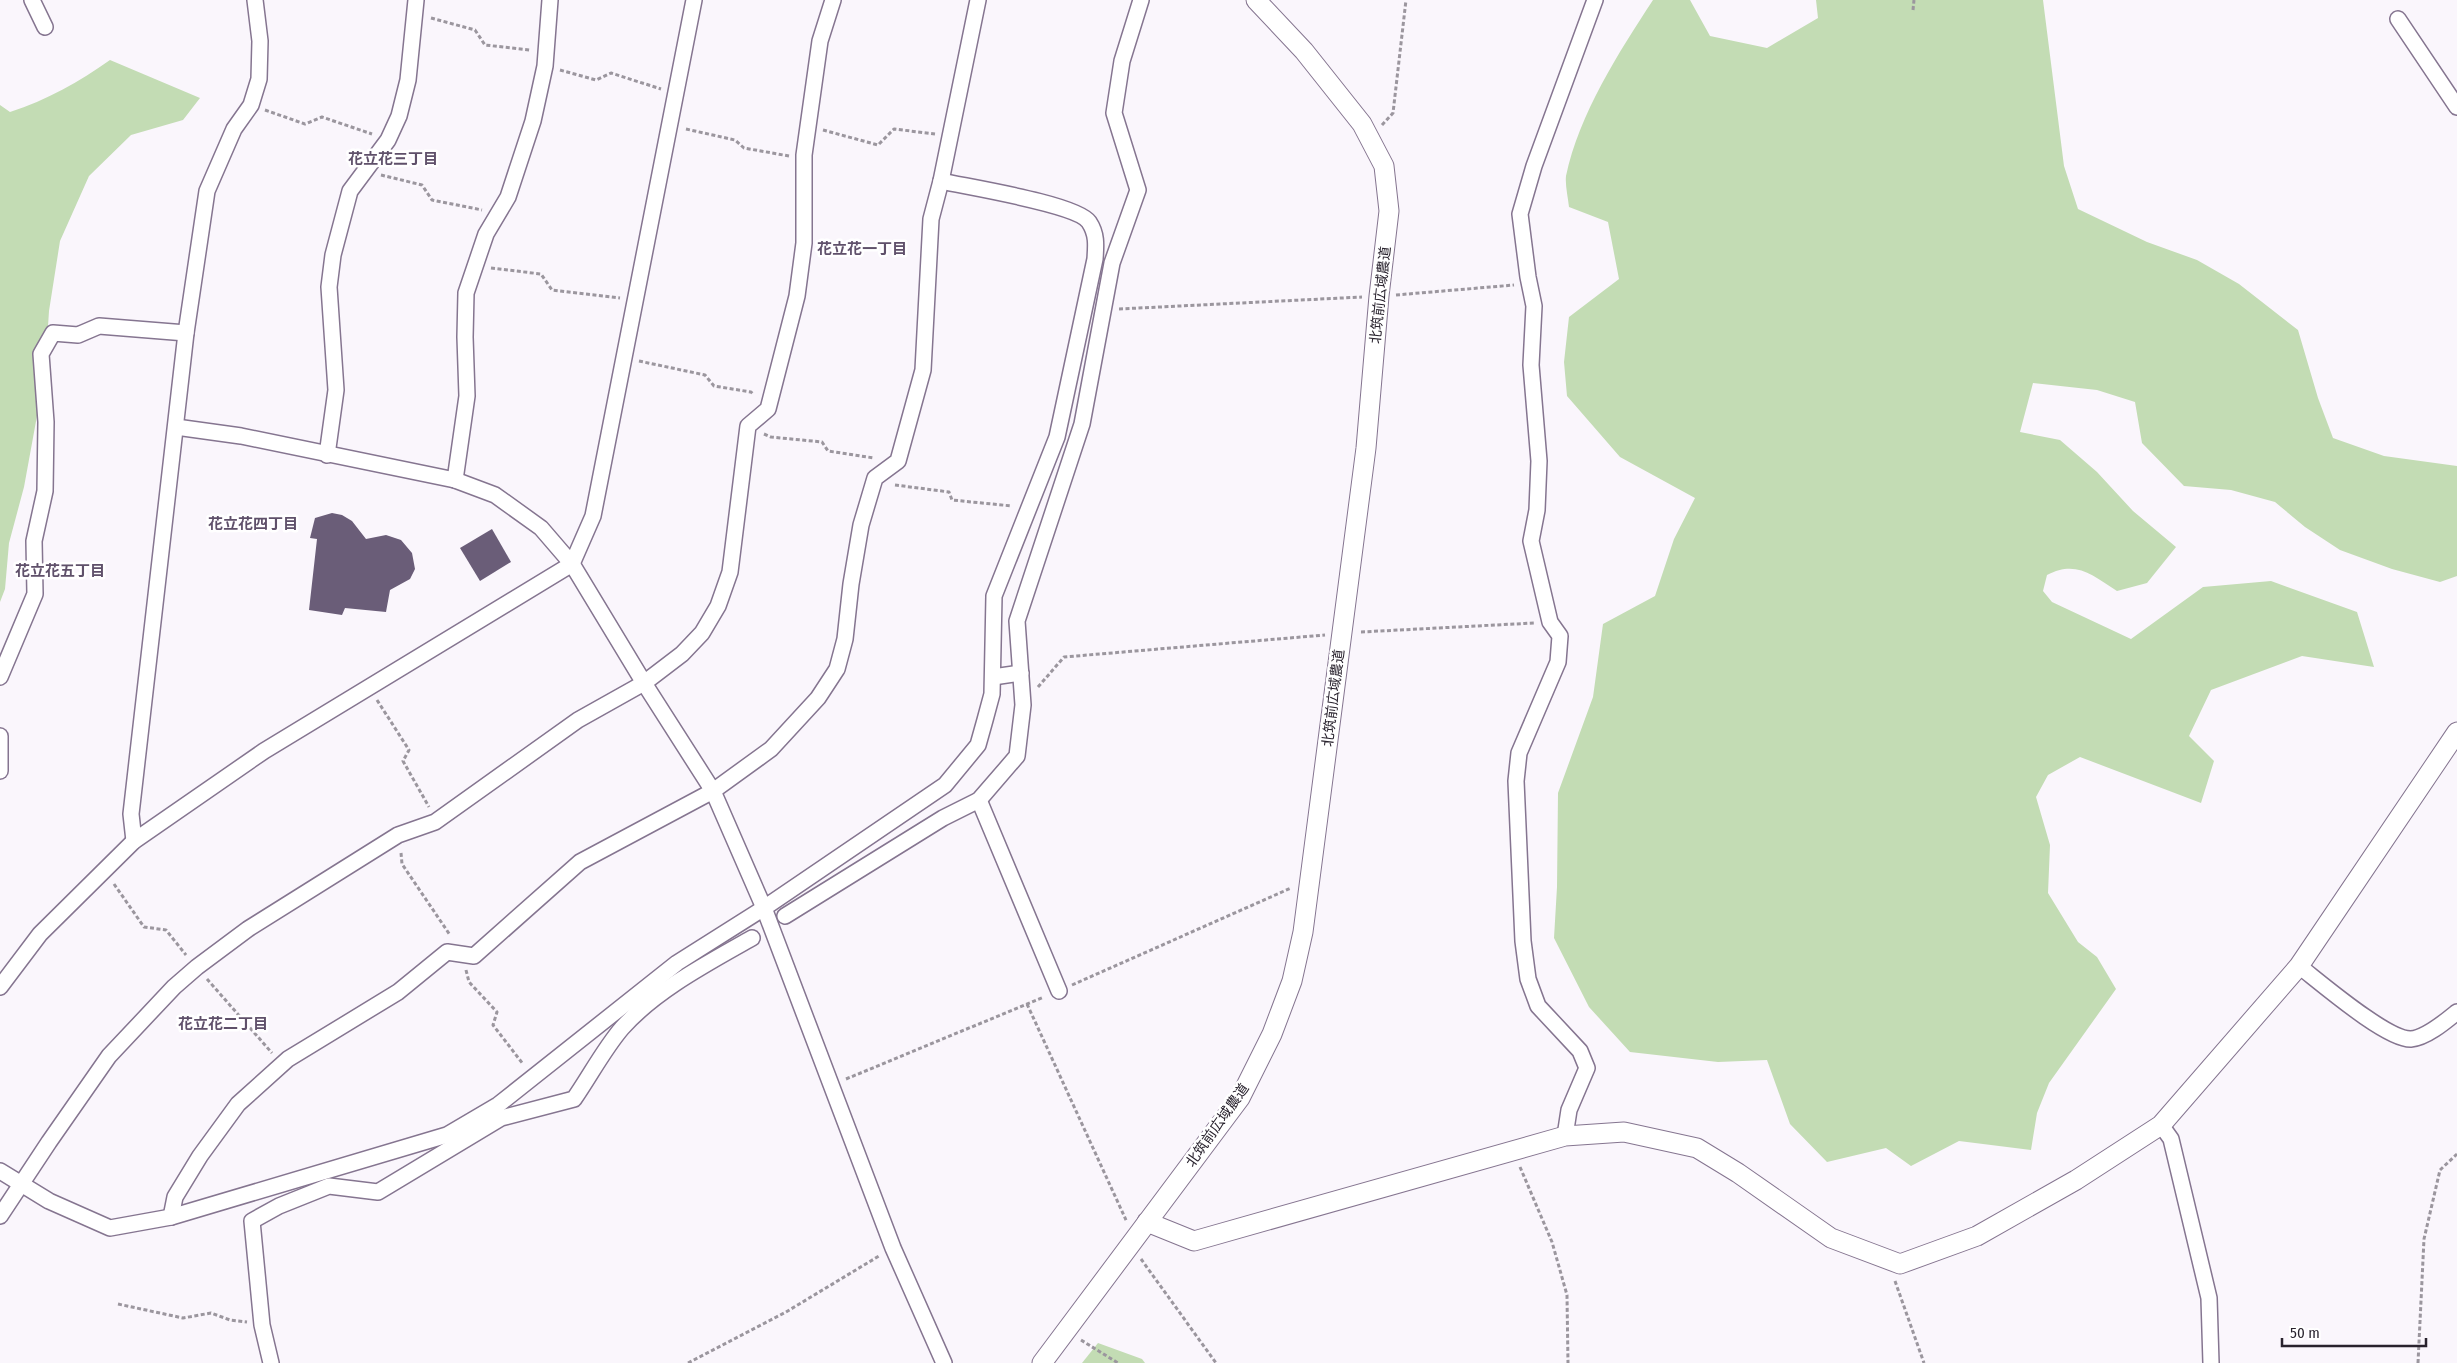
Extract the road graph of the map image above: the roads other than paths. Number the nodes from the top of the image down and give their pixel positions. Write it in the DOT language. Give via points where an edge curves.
graph roads {
  1 [pos="32,0"];
  2 [pos="255,0"];
  3 [pos="550,0"];
  4 [pos="694,0"];
  5 [pos="833,0"];
  6 [pos="978,0"];
  7 [pos="1141,0"];
  8 [pos="1256,0"];
  9 [pos="1595,0"];
  10 [pos="416,7"];
  11 [pos="2398,20"];
  12 [pos="45,27"];
  13 [pos="2457,107"];
  14 [pos="941,181"];
  15 [pos="186,333"];
  16 [pos="176,427"];
  17 [pos="327,455"];
  18 [pos="456,480"];
  19 [pos="572,564"];
  20 [pos="1021,673"];
  21 [pos="0,677"];
  22 [pos="993,677"];
  23 [pos="644,683"];
  24 [pos="2457,732"];
  25 [pos="0,736"];
  26 [pos="0,771"];
  27 [pos="713,790"];
  28 [pos="979,800"];
  29 [pos="134,841"];
  30 [pos="764,908"];
  31 [pos="785,916"];
  32 [pos="752,938"];
  33 [pos="2299,966"];
  34 [pos="0,987"];
  35 [pos="1059,991"];
  36 [pos="2457,1012"];
  37 [pos="2161,1125"];
  38 [pos="1565,1136"];
  39 [pos="0,1170"];
  40 [pos="21,1182"];
  41 [pos="0,1216"];
  42 [pos="171,1217"];
  43 [pos="1138,1234"];
  44 [pos="271,1363"];
  45 [pos="944,1363"];
  46 [pos="1042,1363"];
  47 [pos="2211,1363"];
  1 -- 12 [label="street"];
  2 -- 15 [label="street" via="260,41 258,79 251,105 234,129 207,191"];
  3 -- 18 [label="street" via="546,59 533,121 508,197 486,234 466,294 467,396"];
  4 -- 19 [label="street" via="593,516"];
  5 -- 23 [label="street" via="820,41 808,126 804,159 804,243 797,296 768,408 748,426 730,572 718,606 702,633 682,654"];
  6 -- 14 [label="street"];
  7 -- 20 [label="street" via="1122,61 1114,113 1138,190 1112,263 1082,424 1017,621"];
  8 -- 43 [label="street, 北筑前広域農道" via="1304,51 1362,124 1384,166 1389,211 1366,448 1304,932 1292,981 1272,1034 1240,1098"];
  9 -- 38 [label="street" via="1534,166 1520,214 1534,306 1531,365 1539,460 1537,510 1531,541 1550,622 1560,636 1558,662 1519,753 1516,781 1523,942 1528,979 1538,1006 1580,1051 1587,1068 1569,1110"];
  10 -- 17 [label="street" via="408,80 399,116 388,140 350,191 333,255 330,287 336,390"];
  11 -- 13 [label="street"];
  14 -- 22 [label="street" via="1068,209 1088,220 1097,240 1057,437 994,596"];
  14 -- 27 [label="street" via="931,219 923,370 898,461 875,478 862,525 845,639 837,669 818,698 771,749"];
  15 -- 16 [label="street"];
  15 -- 21 [label="street" via="99,326 78,335 53,333 41,354 46,422 46,491 34,541 35,594"];
  16 -- 17 [label="street" via="241,436"];
  16 -- 29 [label="street" via="132,814"];
  17 -- 18 [label="street"];
  18 -- 19 [label="street" via="495,495 533,522"];
  19 -- 23 [label="street"];
  19 -- 29 [label="street" via="264,751"];
  20 -- 22 [label="street"];
  20 -- 28 [label="street" via="1023,705 1017,756"];
  22 -- 30 [label="street" via="992,694 978,745 945,785"];
  23 -- 27 [label="street"];
  23 -- 40 [label="street" via="578,720 435,822 398,836 248,929 197,967 109,1056"];
  24 -- 33 [label="street"];
  25 -- 26 [label="street"];
  27 -- 30 [label="street"];
  27 -- 42 [label="street" via="580,862 474,956 447,952 398,992 343,1023 282,1065 238,1104 200,1156 175,1197"];
  28 -- 31 [label="street" via="943,818"];
  28 -- 35 [label="street"];
  29 -- 34 [label="street" via="40,934"];
  30 -- 42 [label="street" via="677,963 498,1105 447,1135"];
  30 -- 45 [label="street" via="893,1248"];
  32 -- 44 [label="street" via="691,973 641,1011 622,1029 574,1099 501,1118 378,1192 329,1186 252,1221 262,1325"];
  33 -- 36 [label="street" via="2386,1032 2411,1039 2436,1029"];
  33 -- 37 [label="street"];
  37 -- 38 [label="street" via="2076,1180 1977,1236 1900,1264 1831,1238 1697,1148 1624,1132"];
  37 -- 47 [label="street" via="2171,1139 2208,1298"];
  38 -- 43 [label="street" via="1194,1241"];
  39 -- 40 [label="street"];
  40 -- 41 [label="street"];
  40 -- 42 [label="street" via="49,1201 110,1228"];
  43 -- 46 [label="street, 北筑前広域農道"];
}
